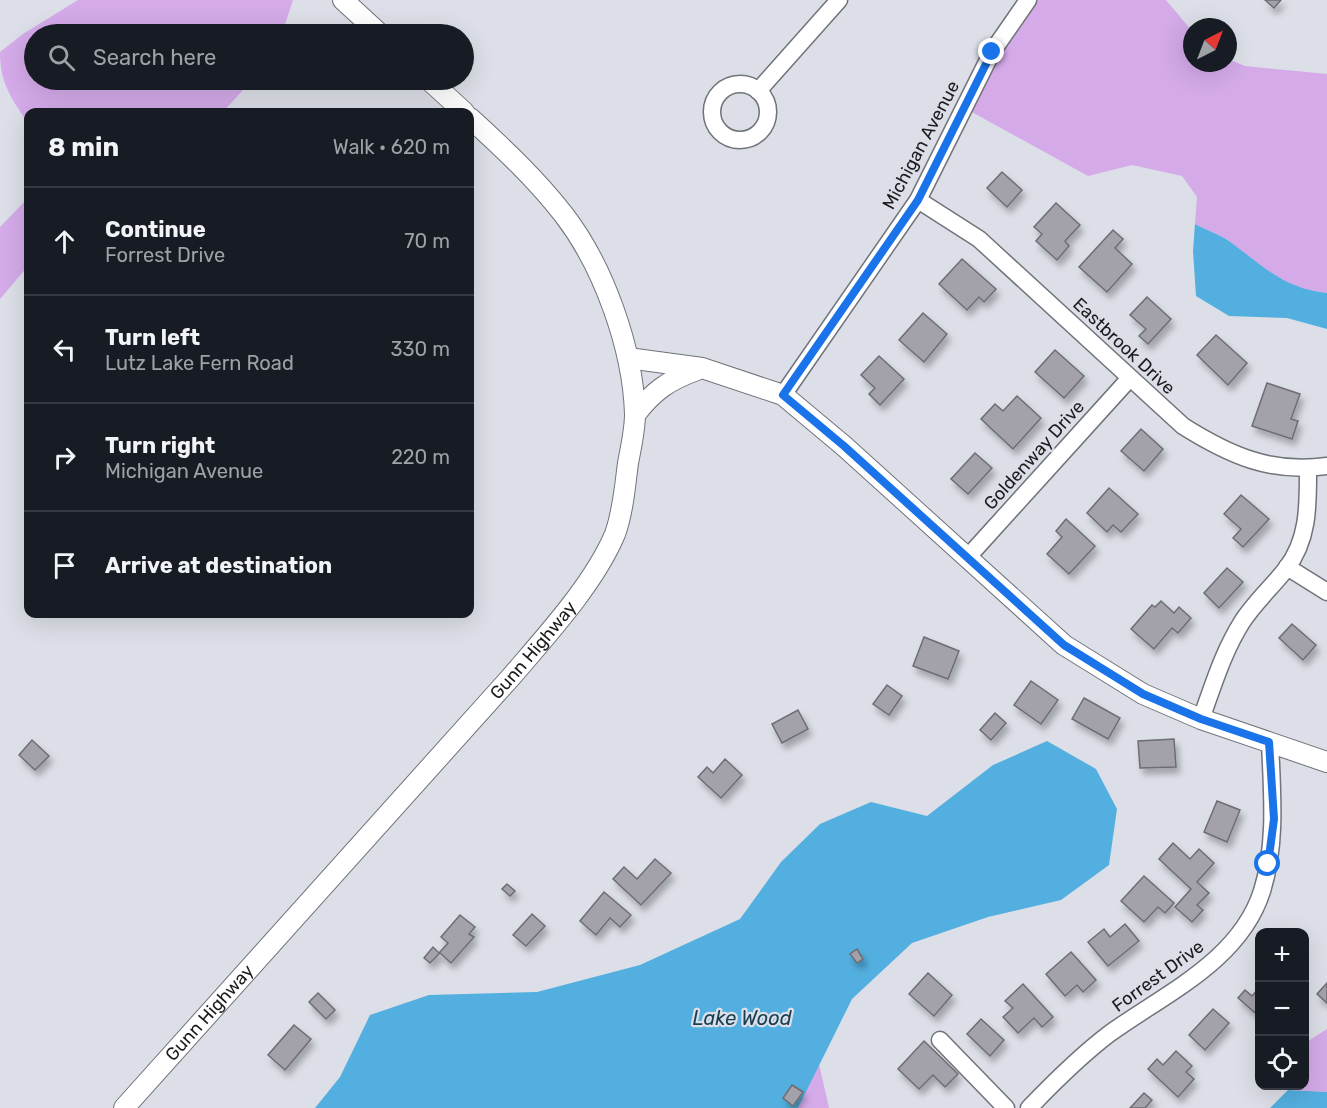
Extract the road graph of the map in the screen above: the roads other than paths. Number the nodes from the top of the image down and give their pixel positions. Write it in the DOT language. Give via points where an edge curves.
graph roads {
  1 [pos="343,0"];
  2 [pos="839,0"];
  3 [pos="1028,0"];
  4 [pos="369,24"];
  5 [pos="440,90"];
  6 [pos="758,91"];
  7 [pos="460,108"];
  8 [pos="474,121"];
  9 [pos="918,200"];
  10 [pos="628,358"];
  11 [pos="702,368"];
  12 [pos="1130,378"];
  13 [pos="783,395"];
  14 [pos="635,415"];
  15 [pos="1327,466"];
  16 [pos="1308,469"];
  17 [pos="967,558"];
  18 [pos="1287,567"];
  19 [pos="1327,592"];
  20 [pos="1201,719"];
  21 [pos="1269,742"];
  22 [pos="1327,762"];
  23 [pos="940,1040"];
  24 [pos="124,1108"];
  25 [pos="1006,1108"];
  26 [pos="1029,1108"];
  1 -- 4 [label="main road"];
  2 -- 6 [label="street"];
  3 -- 9 [label="street, Michigan Avenue" via="992,52"];
  5 -- 7 [label="main road"];
  8 -- 10 [label="main road, Gunn Highway" via="565,216 602,280"];
  9 -- 12 [label="street, Eastbrook Drive" via="979,239"];
  9 -- 13 [label="street, Michigan Avenue"];
  10 -- 11 [label="main road"];
  10 -- 14 [label="main road, Gunn Highway"];
  11 -- 13 [label="main road"];
  11 -- 14 [label="main road" via="672,378 651,394"];
  12 -- 16 [label="street, Eastbrook Drive" via="1183,426 1219,449 1259,464"];
  12 -- 17 [label="street, Goldenway Drive"];
  13 -- 17 [label="main road"];
  14 -- 24 [label="main road, Gunn Highway" via="615,534 565,613"];
  15 -- 16 [label="street, Eastbrook Drive"];
  16 -- 18 [label="street" via="1308,516"];
  17 -- 20 [label="main road" via="1064,645 1143,694"];
  18 -- 19 [label="street"];
  18 -- 20 [label="street" via="1243,620"];
  20 -- 21 [label="main road"];
  21 -- 22 [label="main road"];
  21 -- 26 [label="street, Forrest Drive" via="1274,819 1268,864 1262,892 1241,932 1218,958 1108,1036"];
  23 -- 25 [label="street"];
}
